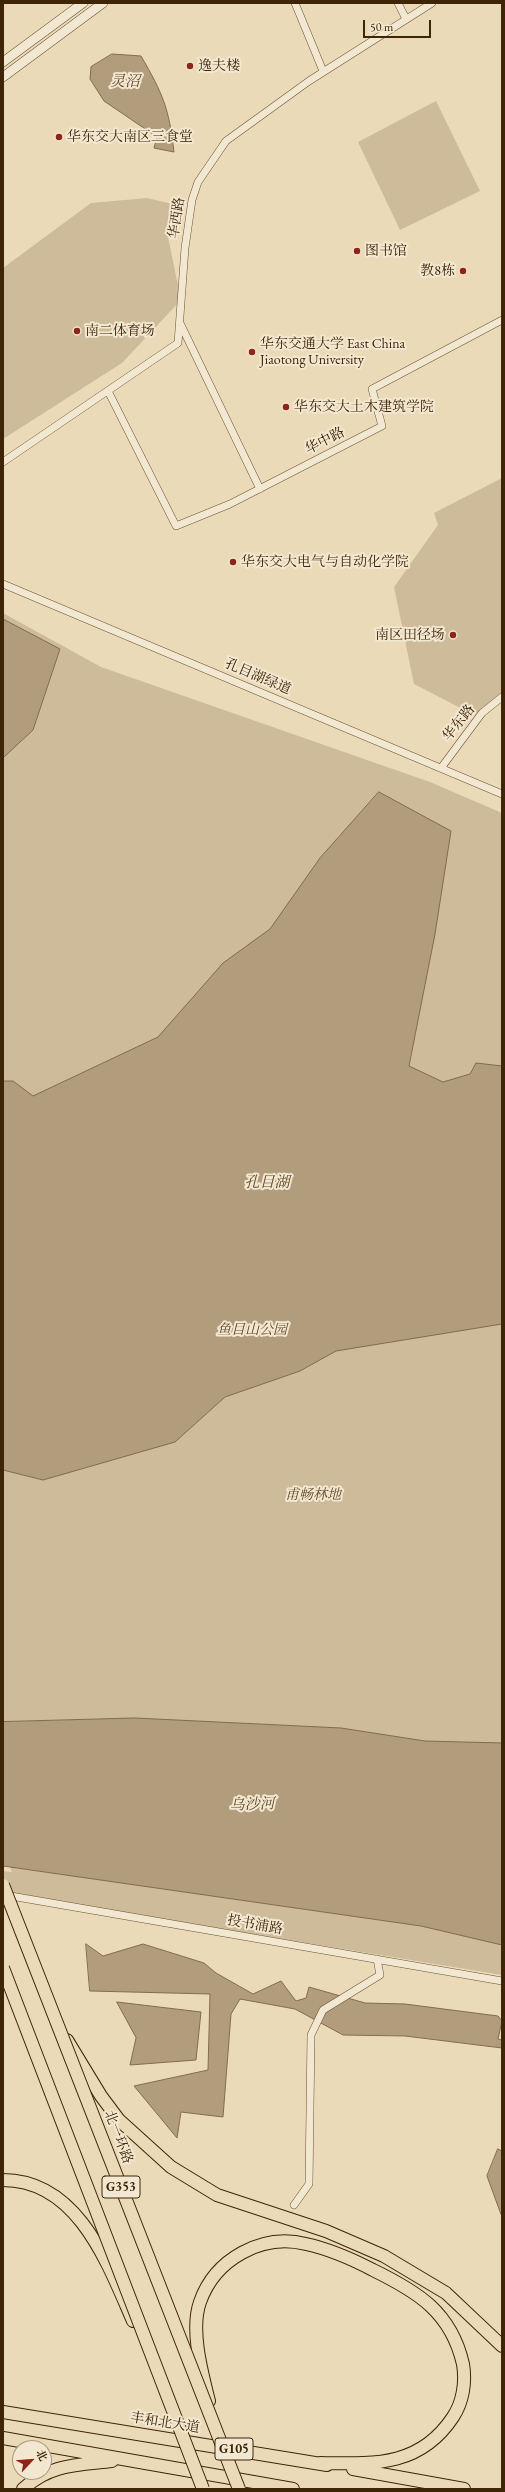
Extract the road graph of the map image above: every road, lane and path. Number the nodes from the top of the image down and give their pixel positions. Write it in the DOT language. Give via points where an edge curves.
graph roads {
  1 [pos="84,3"];
  2 [pos="103,3"];
  3 [pos="295,3"];
  4 [pos="398,3"];
  5 [pos="432,3"];
  6 [pos="406,19"];
  7 [pos="3,62"];
  8 [pos="323,71"];
  9 [pos="3,77"];
  10 [pos="502,320"];
  11 [pos="180,323"];
  12 [pos="108,391"];
  13 [pos="3,462"];
  14 [pos="260,489"];
  15 [pos="3,584"];
  16 [pos="502,697"];
  17 [pos="441,768"];
  18 [pos="502,794"];
  19 [pos="3,1885"];
  20 [pos="3,1895"];
  21 [pos="377,1959"];
  22 [pos="3,1968"];
  23 [pos="502,1981"];
  24 [pos="58,2025"];
  25 [pos="3,2180"];
  26 [pos="294,2205"];
  27 [pos="502,2346"];
  28 [pos="170,2404"];
  29 [pos="3,2412"];
  30 [pos="214,2424"];
  31 [pos="3,2438"];
  32 [pos="127,2460"];
  33 [pos="320,2463"];
  34 [pos="23,2489"];
  35 [pos="203,2489"];
  36 [pos="240,2489"];
  37 [pos="294,2489"];
  38 [pos="464,2489"];
  1 -- 7 [label="street"];
  2 -- 9 [label="street"];
  3 -- 8 [label="street"];
  4 -- 6 [label="street"];
  5 -- 6 [label="street, 华西路"];
  6 -- 8 [label="street, 华西路"];
  8 -- 11 [label="street, 华西路" via="226,141 198,182 192,200 185,248"];
  10 -- 14 [label="street, 华中路" via="372,389 382,426"];
  11 -- 12 [label="street, 华西路" via="178,343"];
  11 -- 14 [label="street"];
  12 -- 13 [label="street, 华西路"];
  12 -- 14 [label="street, 华中路" via="176,526"];
  15 -- 17 [label="street, 孔目湖绿道"];
  16 -- 17 [label="street, 华东路" via="482,713"];
  17 -- 18 [label="street, 孔目湖绿道"];
  19 -- 24 [label="highway, 北一环路 / G353, bridge"];
  20 -- 21 [label="street, 投书浦路"];
  21 -- 23 [label="street, 投书浦路"];
  21 -- 26 [label="street" via="380,1975 323,2010 311,2035 309,2184"];
  22 -- 28 [label="highway, G353, bridge"];
  24 -- 27 [label="highway, bridge" via="101,2096 119,2120 172,2167 217,2195 326,2231 384,2256 446,2293"];
  24 -- 30 [label="highway, 北一环路 / G353, bridge"];
  25 -- 28 [label="highway, bridge" via="20,2180 52,2195 74,2212 106,2262"];
  28 -- 35 [label="highway, G353, bridge"];
  29 -- 33 [label="highway, 丰和北大道 / G105"];
  30 -- 33 [label="highway, bridge" via="201,2367 197,2334 199,2303 210,2282 222,2265 262,2244 305,2243 333,2252 416,2293 437,2311 452,2331 464,2372 459,2408 439,2436 422,2448 397,2460 369,2464"];
  30 -- 36 [label="highway, 北一环路 / G353, bridge"];
  31 -- 32 [label="highway, G105"];
  32 -- 34 [label="highway" via="57,2467 34,2478"];
  32 -- 37 [label="highway, G105"];
  33 -- 38 [label="highway, 丰和北大道 / G105"];
}
